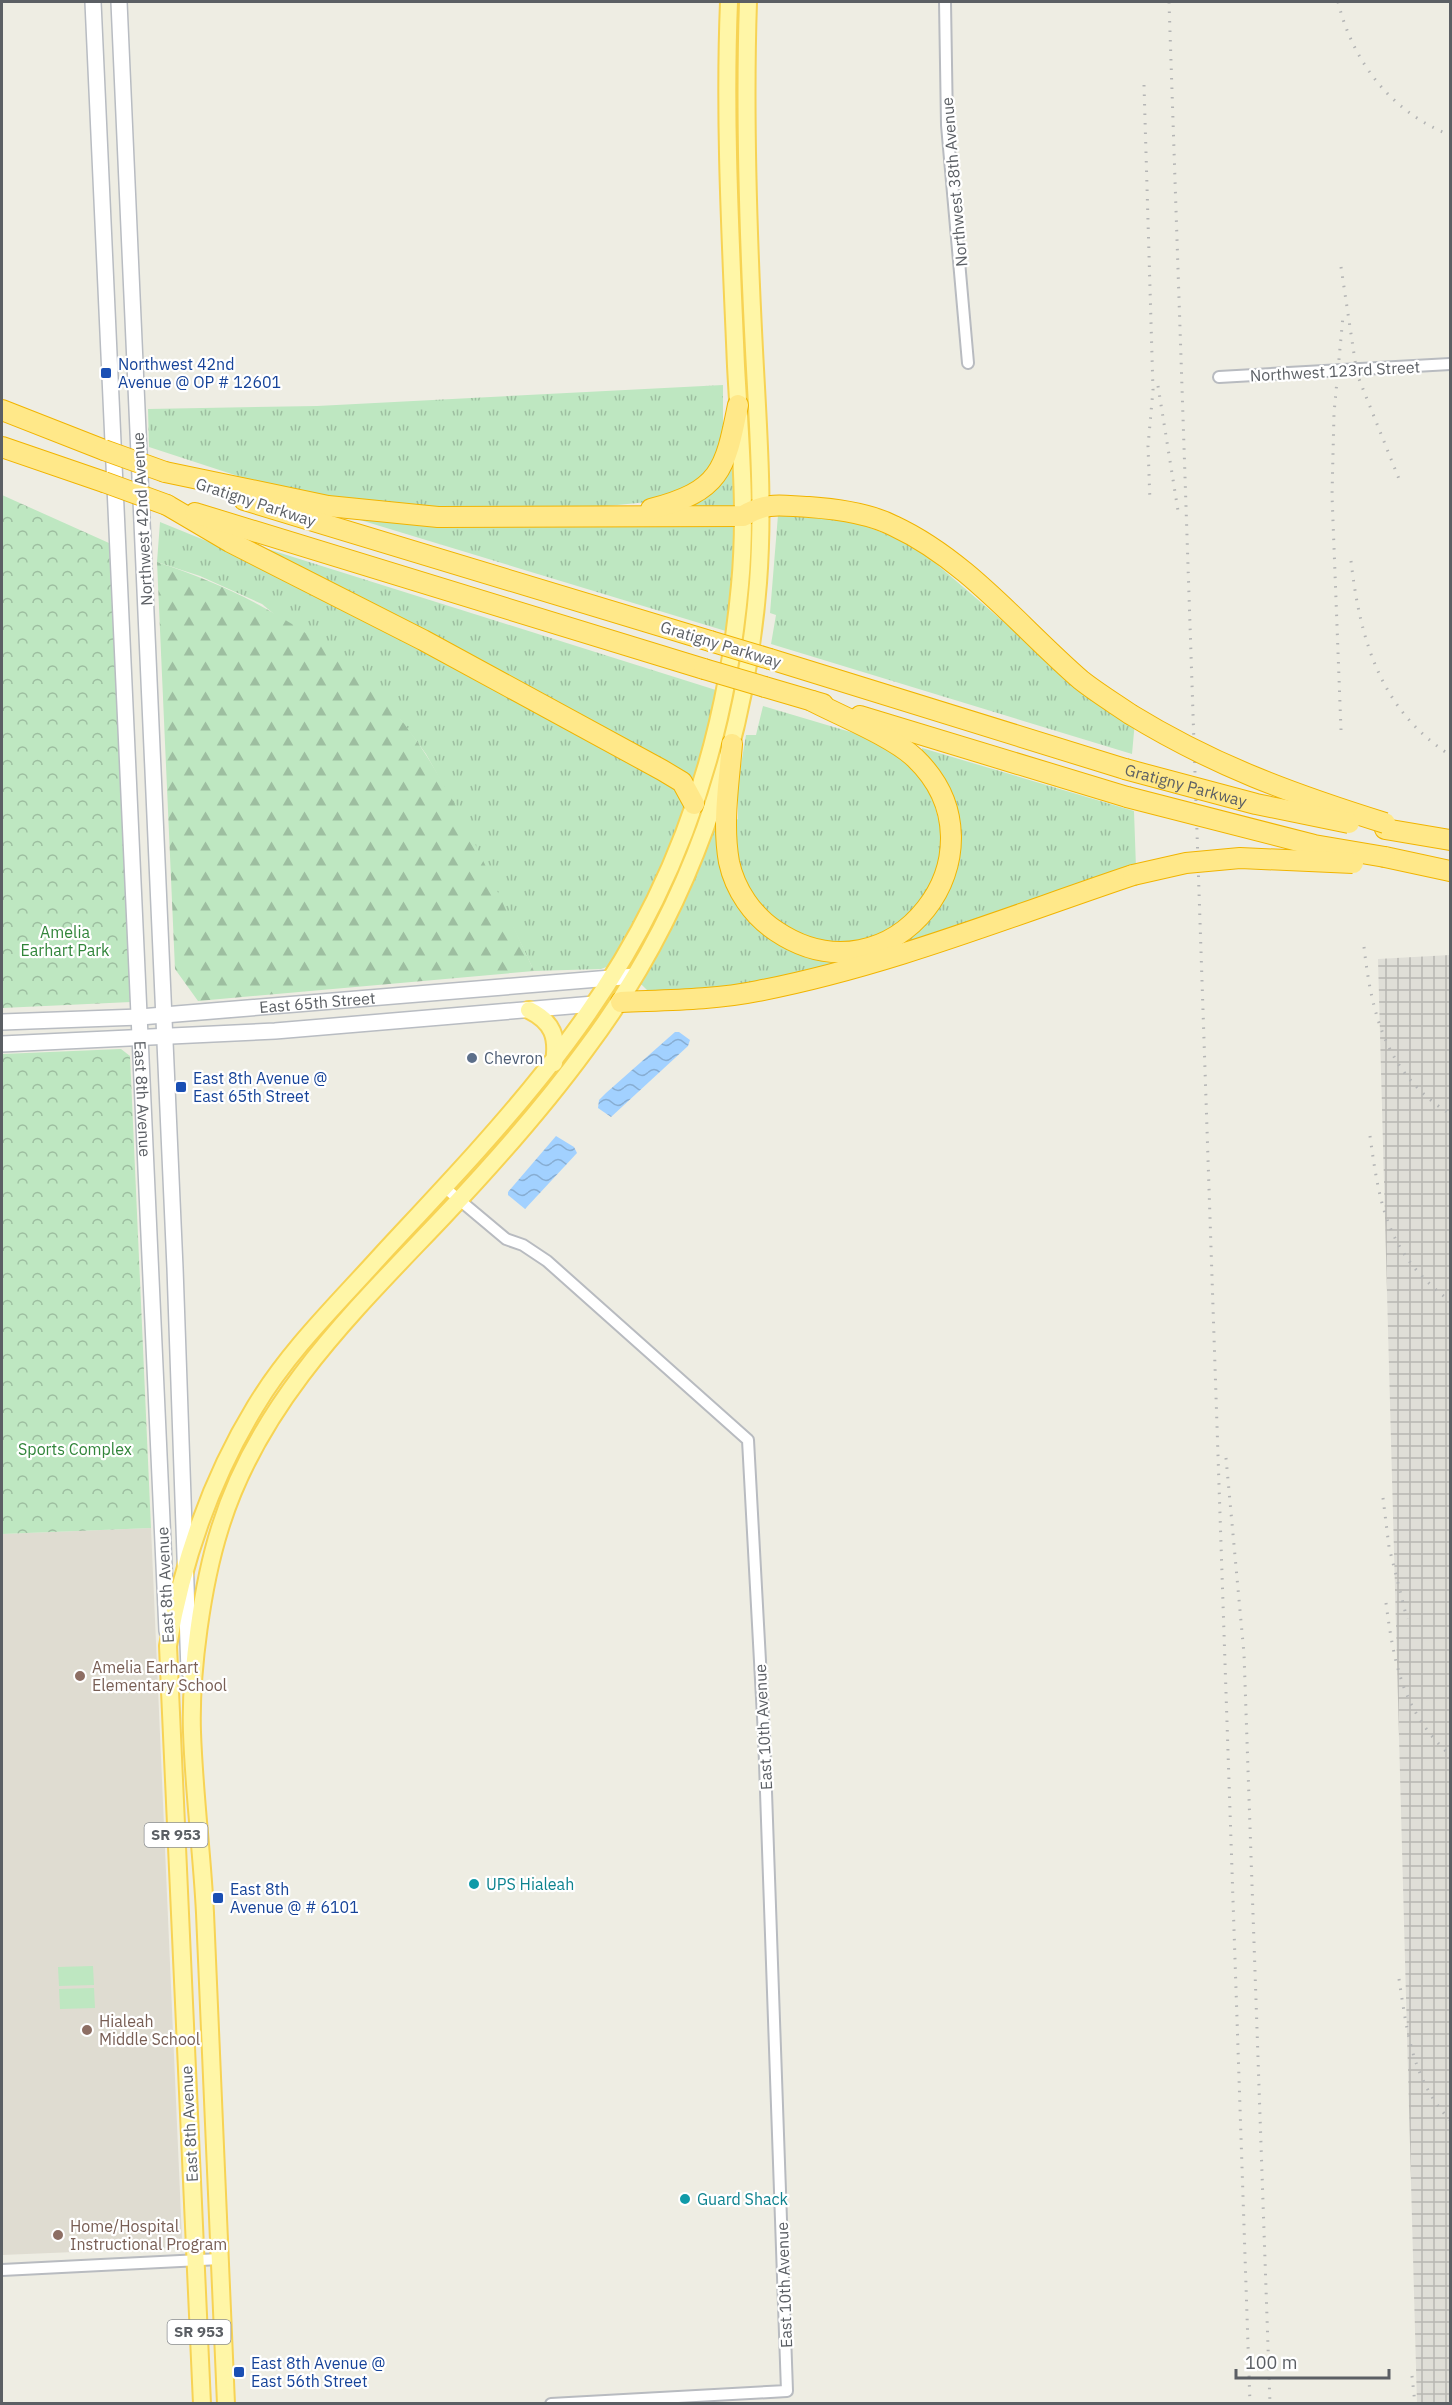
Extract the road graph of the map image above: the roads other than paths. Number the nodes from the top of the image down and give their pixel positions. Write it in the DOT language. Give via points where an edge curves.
graph roads {
  1 [pos="93,2"];
  2 [pos="119,2"];
  3 [pos="729,2"];
  4 [pos="748,2"];
  5 [pos="945,2"];
  6 [pos="95,38"];
  7 [pos="120,38"];
  8 [pos="131,279"];
  9 [pos="106,281"];
  10 [pos="968,363"];
  11 [pos="1450,364"];
  12 [pos="1219,377"];
  13 [pos="738,405"];
  14 [pos="2,410"];
  15 [pos="2,447"];
  16 [pos="165,472"];
  17 [pos="167,505"];
  18 [pos="762,505"];
  19 [pos="622,516"];
  20 [pos="744,516"];
  21 [pos="813,701"];
  22 [pos="732,744"];
  23 [pos="694,804"];
  24 [pos="1385,826"];
  25 [pos="1450,840"];
  26 [pos="1385,861"];
  27 [pos="1450,872"];
  28 [pos="635,976"];
  29 [pos="612,978"];
  30 [pos="621,1002"];
  31 [pos="594,1004"];
  32 [pos="529,1010"];
  33 [pos="164,1015"];
  34 [pos="140,1017"];
  35 [pos="2,1022"];
  36 [pos="165,1037"];
  37 [pos="141,1038"];
  38 [pos="2,1044"];
  39 [pos="554,1063"];
  40 [pos="444,1187"];
  41 [pos="459,1200"];
  42 [pos="175,1268"];
  43 [pos="151,1269"];
  44 [pos="184,1578"];
  45 [pos="168,1646"];
  46 [pos="192,1725"];
  47 [pos="175,1793"];
  48 [pos="196,1793"];
  49 [pos="209,2022"];
  50 [pos="185,2023"];
  51 [pos="220,2259"];
  52 [pos="195,2260"];
  53 [pos="2,2270"];
  54 [pos="202,2403"];
  55 [pos="226,2403"];
  56 [pos="551,2403"];
  1 -- 6 [label="main road, Northwest 42nd Avenue / SR 953"];
  2 -- 7 [label="main road, Northwest 42nd Avenue / SR 953"];
  3 -- 13 [label="main road" via="728,193"];
  4 -- 18 [label="main road" via="747,196"];
  5 -- 10 [label="street, Northwest 38th Avenue" via="947,125"];
  6 -- 7 [label="main road"];
  6 -- 9 [label="main road, Northwest 42nd Avenue / SR 953"];
  7 -- 8 [label="main road, Northwest 42nd Avenue / SR 953"];
  8 -- 9 [label="main road"];
  8 -- 33 [label="main road, Northwest 42nd Avenue / SR 953"];
  9 -- 34 [label="main road, Northwest 42nd Avenue / SR 953"];
  11 -- 12 [label="street, Northwest 123rd Street"];
  13 -- 19 [label="highway" via="724,462 712,481 698,493 677,502"];
  13 -- 20 [label="main road"];
  14 -- 16 [label="highway, Gratigny Parkway, bridge"];
  15 -- 17 [label="highway, Gratigny Parkway, bridge"];
  16 -- 19 [label="highway" via="328,506 385,513 438,517"];
  16 -- 24 [label="highway, Gratigny Parkway, bridge" via="261,505 1125,770 1256,804"];
  17 -- 21 [label="highway, Gratigny Parkway, bridge"];
  17 -- 23 [label="highway" via="662,770 682,782"];
  18 -- 20 [label="highway"];
  18 -- 22 [label="main road" via="753,635"];
  18 -- 24 [label="highway, bridge" via="824,508 892,524 952,562 1083,681 1130,714 1219,764"];
  19 -- 20 [label="highway"];
  20 -- 23 [label="main road" via="733,640 710,755"];
  21 -- 22 [label="highway" via="915,757 933,781 947,810 952,838 947,870 936,898 898,936 847,954 815,950 788,939 761,921 738,889 730,863 726,824"];
  21 -- 26 [label="highway, Gratigny Parkway, bridge" via="1127,797"];
  22 -- 28 [label="main road" via="691,865"];
  23 -- 29 [label="main road" via="657,897"];
  24 -- 25 [label="highway"];
  26 -- 27 [label="highway, Gratigny Parkway"];
  26 -- 30 [label="highway, bridge" via="1240,858 1186,863 1132,875 1006,921 864,966 756,992"];
  28 -- 29 [label="main road, East 65th Street"];
  28 -- 30 [label="main road"];
  29 -- 31 [label="main road"];
  29 -- 33 [label="main road, East 65th Street"];
  30 -- 31 [label="main road, East 65th Street"];
  30 -- 41 [label="main road" via="552,1094"];
  31 -- 32 [label="main road, East 65th Street"];
  31 -- 39 [label="main road"];
  32 -- 36 [label="main road, East 65th Street"];
  32 -- 39 [label="main road" via="543,1017 552,1028 556,1043"];
  33 -- 34 [label="main road, East 65th Street"];
  33 -- 36 [label="main road, Northwest 42nd Avenue / SR 953"];
  34 -- 35 [label="main road, East 65th Street"];
  34 -- 37 [label="main road, East 8th Avenue / SR 953"];
  36 -- 37 [label="main road, East 65th Street"];
  36 -- 42 [label="main road, East 8th Avenue / SR 953"];
  37 -- 38 [label="main road, East 65th Street"];
  37 -- 43 [label="main road, East 8th Avenue / SR 953"];
  39 -- 40 [label="main road"];
  40 -- 41 [label="street, East 10th Avenue"];
  40 -- 44 [label="main road" via="295,1352 255,1407 218,1477"];
  41 -- 46 [label="main road" via="311,1360 259,1437 220,1528 208,1575 198,1640"];
  41 -- 56 [label="street, East 10th Avenue" via="506,1239 547,1260 748,1440 764,1748 787,2391"];
  42 -- 43 [label="main road"];
  42 -- 44 [label="main road, East 8th Avenue / SR 953"];
  43 -- 45 [label="main road, East 8th Avenue / SR 953"];
  44 -- 45 [label="main road"];
  44 -- 46 [label="main road, East 8th Avenue / SR 953"];
  45 -- 47 [label="main road, East 8th Avenue / SR 953"];
  46 -- 48 [label="main road, East 8th Avenue / SR 953"];
  47 -- 48 [label="main road"];
  47 -- 50 [label="main road, East 8th Avenue / SR 953"];
  48 -- 49 [label="main road, East 8th Avenue / SR 953"];
  49 -- 50 [label="main road"];
  49 -- 51 [label="main road, East 8th Avenue / SR 953"];
  50 -- 52 [label="main road, East 8th Avenue / SR 953"];
  51 -- 52 [label="street"];
  51 -- 55 [label="main road, East 8th Avenue / SR 953"];
  52 -- 53 [label="street"];
  52 -- 54 [label="main road, East 8th Avenue / SR 953"];
}
